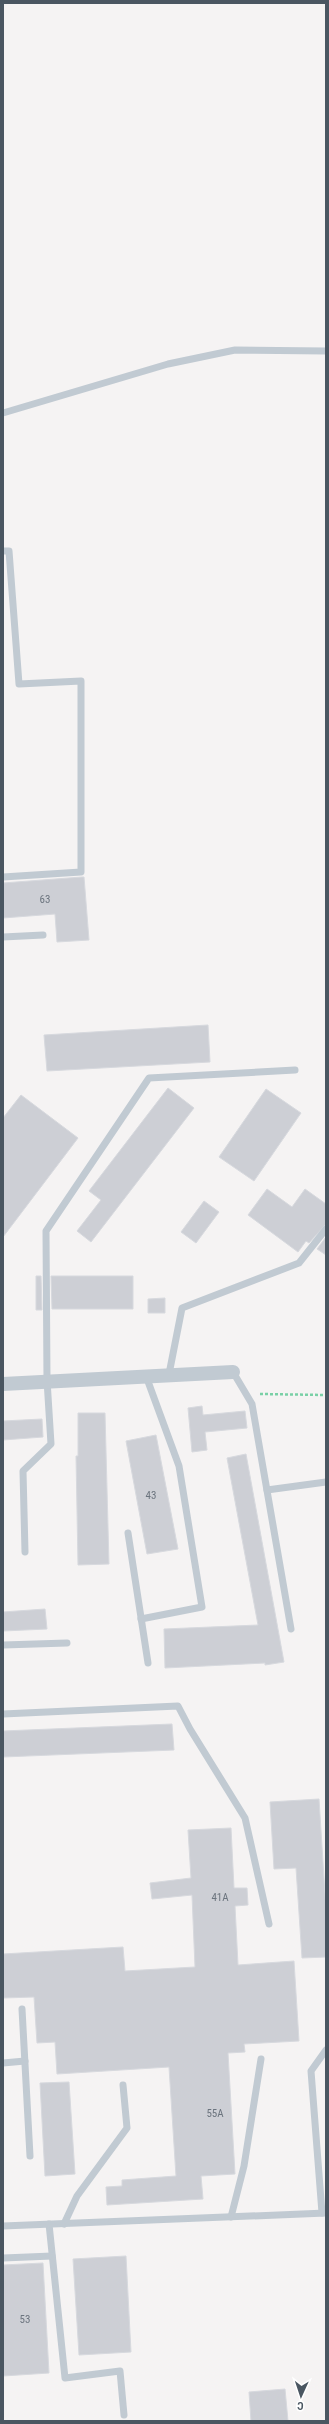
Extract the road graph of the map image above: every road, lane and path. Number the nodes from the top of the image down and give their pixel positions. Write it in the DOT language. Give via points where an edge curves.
graph roads {
  1 [pos="326,351"];
  2 [pos="3,413"];
  3 [pos="3,551"];
  4 [pos="3,877"];
  5 [pos="44,935"];
  6 [pos="3,937"];
  7 [pos="295,1070"];
  8 [pos="326,1229"];
  9 [pos="234,1372"];
  10 [pos="169,1374"];
  11 [pos="146,1376"];
  12 [pos="48,1380"];
  13 [pos="3,1384"];
  14 [pos="246,1393"];
  15 [pos="326,1395"];
  16 [pos="326,1482"];
  17 [pos="267,1490"];
  18 [pos="128,1533"];
  19 [pos="25,1552"];
  20 [pos="141,1619"];
  21 [pos="291,1629"];
  22 [pos="66,1643"];
  23 [pos="3,1646"];
  24 [pos="148,1663"];
  25 [pos="3,1714"];
  26 [pos="269,1924"];
  27 [pos="22,2009"];
  28 [pos="326,2050"];
  29 [pos="261,2059"];
  30 [pos="25,2061"];
  31 [pos="3,2063"];
  32 [pos="123,2085"];
  33 [pos="30,2156"];
  34 [pos="323,2176"];
  35 [pos="324,2213"];
  36 [pos="231,2217"];
  37 [pos="49,2224"];
  38 [pos="64,2224"];
  39 [pos="3,2226"];
  40 [pos="52,2256"];
  41 [pos="3,2258"];
  42 [pos="124,2415"];
  1 -- 2 [label="lane" via="235,350 168,364"];
  3 -- 4 [label="lane" via="9,551 19,684 81,681 81,872"];
  5 -- 6 [label="lane"];
  7 -- 12 [label="lane" via="149,1078 46,1231"];
  8 -- 10 [label="lane" via="299,1263 182,1308"];
  9 -- 10 [label="street"];
  9 -- 14 [label="lane"];
  10 -- 11 [label="street"];
  11 -- 12 [label="street"];
  11 -- 20 [label="lane" via="179,1466 202,1607"];
  12 -- 13 [label="street"];
  12 -- 19 [label="lane" via="50,1444 23,1471"];
  14 -- 15 [label="path"];
  14 -- 17 [label="lane" via="252,1404"];
  16 -- 17 [label="lane"];
  17 -- 21 [label="lane"];
  18 -- 20 [label="lane"];
  20 -- 24 [label="lane"];
  22 -- 23 [label="lane"];
  25 -- 26 [label="lane" via="178,1706 245,1818"];
  27 -- 30 [label="lane"];
  28 -- 34 [label="lane" via="310,2071"];
  29 -- 36 [label="lane" via="244,2166"];
  30 -- 31 [label="lane"];
  30 -- 33 [label="lane"];
  32 -- 38 [label="lane" via="126,2128 77,2196"];
  34 -- 35 [label="lane"];
  35 -- 36 [label="lane"];
  36 -- 38 [label="lane"];
  37 -- 38 [label="lane"];
  37 -- 39 [label="lane"];
  37 -- 40 [label="lane"];
  40 -- 41 [label="lane"];
  40 -- 42 [label="lane" via="65,2378 120,2371"];
}
